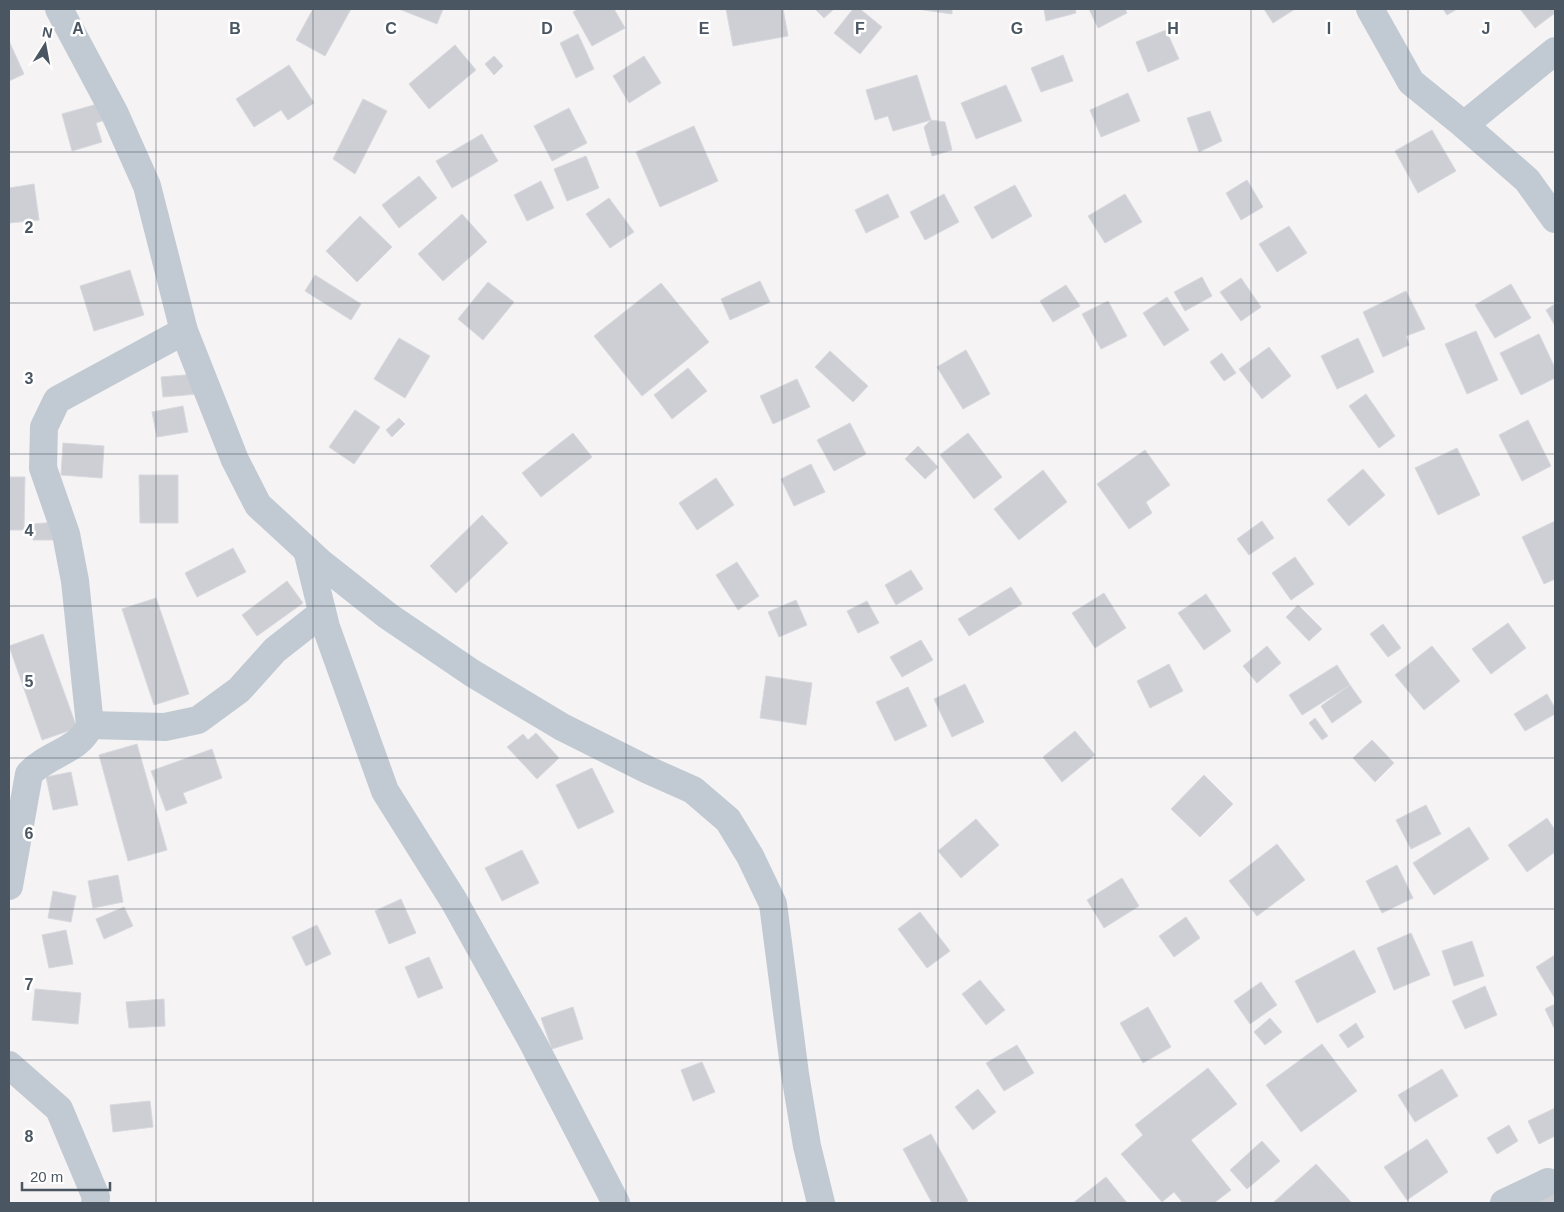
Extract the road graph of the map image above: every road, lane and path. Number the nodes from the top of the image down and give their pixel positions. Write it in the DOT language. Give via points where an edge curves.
graph roads {
  1 [pos="59,9"];
  2 [pos="1370,9"];
  3 [pos="1555,51"];
  4 [pos="1464,125"];
  5 [pos="1555,218"];
  6 [pos="184,331"];
  7 [pos="306,550"];
  8 [pos="322,613"];
  9 [pos="90,725"];
  10 [pos="9,886"];
  11 [pos="9,1065"];
  12 [pos="1548,1182"];
  13 [pos="96,1203"];
  14 [pos="616,1203"];
  15 [pos="821,1203"];
  16 [pos="1504,1203"];
  1 -- 6 [label="street" via="114,112 147,186"];
  2 -- 4 [label="street" via="1410,82"];
  3 -- 4 [label="street"];
  4 -- 5 [label="street" via="1527,180"];
  6 -- 7 [label="street" via="235,460 258,505"];
  6 -- 9 [label="street" via="57,400 44,427 43,468 68,543"];
  7 -- 8 [label="street"];
  7 -- 15 [label="street" via="388,616 472,673 562,727 693,790 728,820 750,856 772,904 795,1074"];
  8 -- 9 [label="street" via="275,650 239,690 198,720 165,727"];
  8 -- 14 [label="street" via="385,791 454,901"];
  9 -- 10 [label="street" via="78,743 35,767 29,774"];
  11 -- 13 [label="street" via="59,1108"];
  12 -- 16 [label="street"];
}
